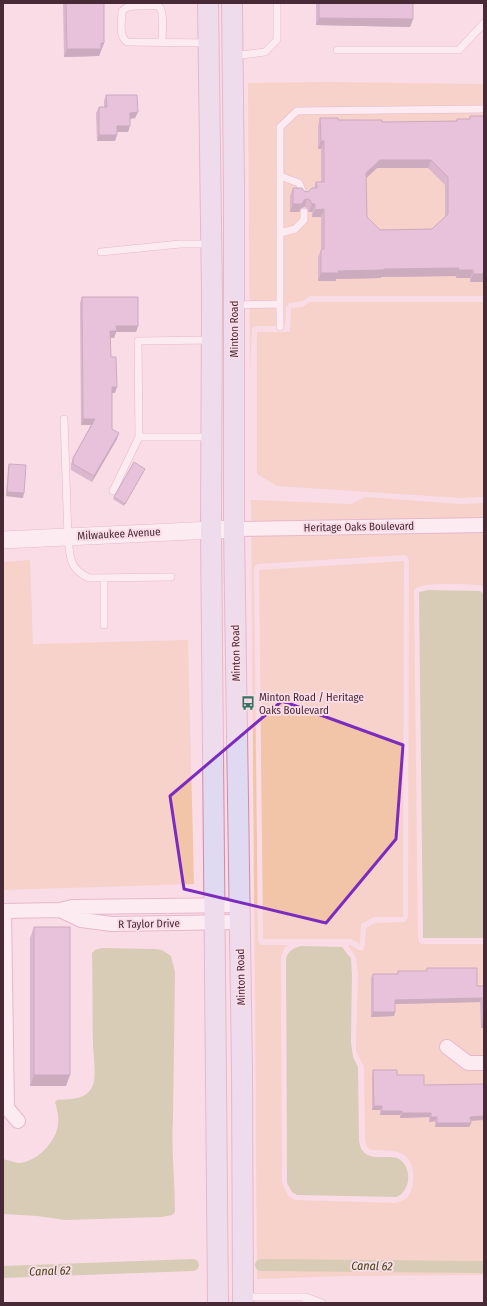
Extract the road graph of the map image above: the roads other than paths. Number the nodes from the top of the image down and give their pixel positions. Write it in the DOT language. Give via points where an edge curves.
graph roads {
  1 [pos="208,3"];
  2 [pos="232,3"];
  3 [pos="277,3"];
  4 [pos="484,23"];
  5 [pos="162,42"];
  6 [pos="208,42"];
  7 [pos="337,50"];
  8 [pos="233,56"];
  9 [pos="484,109"];
  10 [pos="280,176"];
  11 [pos="304,195"];
  12 [pos="304,212"];
  13 [pos="280,233"];
  14 [pos="211,244"];
  15 [pos="102,252"];
  16 [pos="234,304"];
  17 [pos="280,304"];
  18 [pos="280,327"];
  19 [pos="212,340"];
  20 [pos="64,419"];
  21 [pos="139,437"];
  22 [pos="211,437"];
  23 [pos="113,491"];
  24 [pos="484,525"];
  25 [pos="234,529"];
  26 [pos="211,530"];
  27 [pos="68,537"];
  28 [pos="3,540"];
  29 [pos="171,577"];
  30 [pos="104,578"];
  31 [pos="104,625"];
  32 [pos="152,905"];
  33 [pos="105,906"];
  34 [pos="60,910"];
  35 [pos="3,911"];
  36 [pos="240,913"];
  37 [pos="215,914"];
  38 [pos="104,923"];
  39 [pos="152,924"];
  40 [pos="447,1047"];
  41 [pos="484,1063"];
  42 [pos="18,1121"];
  43 [pos="243,1300"];
  44 [pos="306,1300"];
  45 [pos="218,1303"];
  46 [pos="322,1303"];
  1 -- 6 [label="main road, Minton Road"];
  2 -- 8 [label="main road, Minton Road"];
  3 -- 8 [label="lane" via="277,40 265,52"];
  4 -- 7 [label="lane" via="458,50"];
  5 -- 5 [label="lane" via="127,42 123,39 122,11 126,6 157,6 161,9"];
  5 -- 6 [label="lane"];
  6 -- 14 [label="main road, Minton Road"];
  8 -- 16 [label="main road, Minton Road"];
  9 -- 10 [label="lane" via="297,111 280,127"];
  10 -- 11 [label="lane" via="299,183"];
  10 -- 13 [label="lane"];
  12 -- 13 [label="lane" via="304,220 295,229"];
  13 -- 17 [label="lane"];
  14 -- 15 [label="lane" via="180,244"];
  14 -- 19 [label="main road, Minton Road"];
  16 -- 17 [label="lane"];
  16 -- 25 [label="main road, Minton Road"];
  17 -- 18 [label="lane"];
  19 -- 21 [label="lane" via="138,341"];
  19 -- 22 [label="main road, Minton Road"];
  20 -- 27 [label="lane"];
  21 -- 22 [label="lane"];
  21 -- 23 [label="lane"];
  22 -- 26 [label="main road, Minton Road"];
  24 -- 25 [label="street, Heritage Oaks Boulevard"];
  25 -- 26 [label="street, Milwaukee Avenue"];
  25 -- 36 [label="main road, Minton Road"];
  26 -- 27 [label="street, Milwaukee Avenue"];
  26 -- 37 [label="main road, Minton Road"];
  27 -- 28 [label="street, Milwaukee Avenue"];
  27 -- 30 [label="lane" via="74,569 89,578"];
  29 -- 30 [label="lane"];
  30 -- 31 [label="lane"];
  32 -- 33 [label="street, R Taylor Drive"];
  32 -- 37 [label="street, R Taylor Drive"];
  32 -- 39 [label="street"];
  33 -- 34 [label="street, R Taylor Drive"];
  33 -- 38 [label="street"];
  34 -- 35 [label="street, R Taylor Drive"];
  34 -- 38 [label="street, R Taylor Drive" via="81,920"];
  35 -- 42 [label="street" via="7,1108"];
  36 -- 37 [label="street, R Taylor Drive"];
  36 -- 37 [label="street, R Taylor Drive"];
  36 -- 43 [label="main road, Minton Road"];
  37 -- 39 [label="street, R Taylor Drive"];
  37 -- 45 [label="main road, Minton Road"];
  38 -- 39 [label="street, R Taylor Drive"];
  40 -- 41 [label="street" via="468,1063"];
  43 -- 44 [label="lane"];
  44 -- 46 [label="lane"];
}
